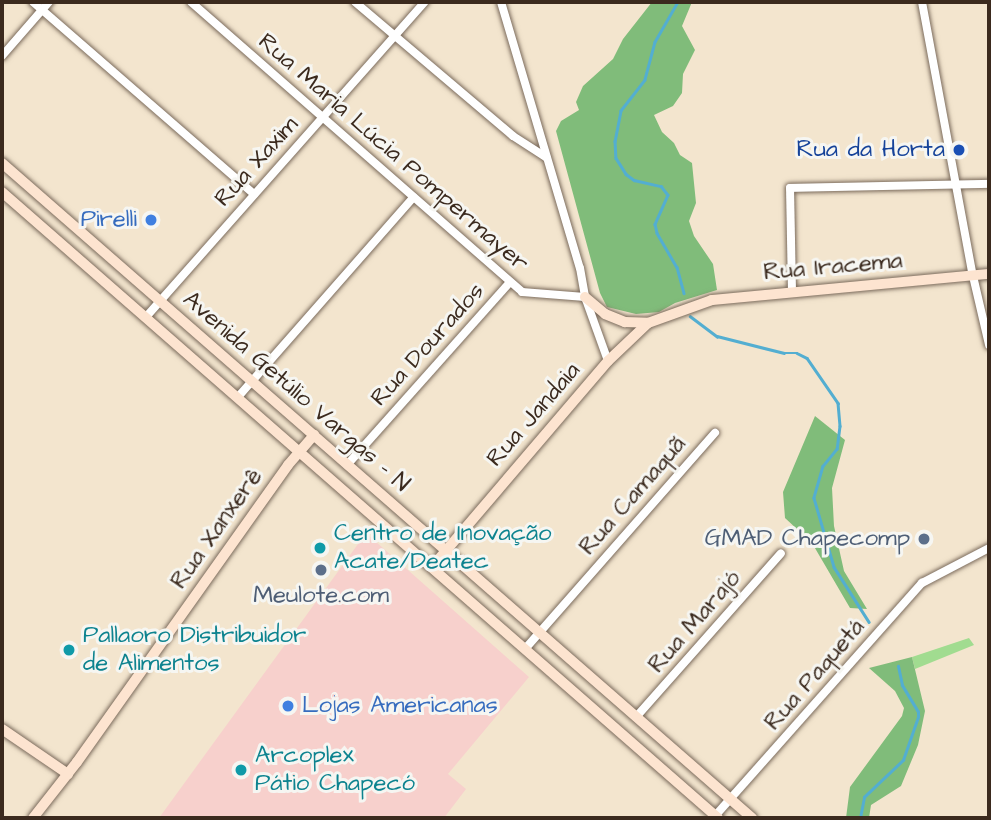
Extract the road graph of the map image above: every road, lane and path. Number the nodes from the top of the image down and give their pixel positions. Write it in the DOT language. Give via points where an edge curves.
graph roads {
  1 [pos="33,2"];
  2 [pos="49,2"];
  3 [pos="191,2"];
  4 [pos="355,2"];
  5 [pos="425,2"];
  6 [pos="501,2"];
  7 [pos="922,2"];
  8 [pos="42,10"];
  9 [pos="394,36"];
  10 [pos="2,56"];
  11 [pos="323,117"];
  12 [pos="547,158"];
  13 [pos="2,163"];
  14 [pos="957,184"];
  15 [pos="989,184"];
  16 [pos="2,192"];
  17 [pos="254,194"];
  18 [pos="414,197"];
  19 [pos="989,274"];
  20 [pos="973,276"];
  21 [pos="510,282"];
  22 [pos="792,292"];
  23 [pos="585,297"];
  24 [pos="160,301"];
  25 [pos="683,310"];
  26 [pos="146,317"];
  27 [pos="648,323"];
  28 [pos="989,345"];
  29 [pos="608,361"];
  30 [pos="251,381"];
  31 [pos="238,397"];
  32 [pos="715,433"];
  33 [pos="314,435"];
  34 [pos="299,451"];
  35 [pos="347,465"];
  36 [pos="383,524"];
  37 [pos="424,531"];
  38 [pos="989,548"];
  39 [pos="446,551"];
  40 [pos="781,553"];
  41 [pos="432,567"];
  42 [pos="539,632"];
  43 [pos="525,649"];
  44 [pos="637,716"];
  45 [pos="2,729"];
  46 [pos="68,774"];
  47 [pos="730,799"];
  48 [pos="717,817"];
  49 [pos="33,818"];
  50 [pos="752,818"];
  1 -- 8 [label="street"];
  2 -- 8 [label="street"];
  3 -- 11 [label="street, Rua Maria Lúcia Pompermayer"];
  4 -- 9 [label="street"];
  5 -- 9 [label="street, Rua Xaxim"];
  6 -- 12 [label="street"];
  7 -- 14 [label="street"];
  8 -- 10 [label="street"];
  8 -- 17 [label="street"];
  9 -- 11 [label="street, Rua Xaxim"];
  9 -- 12 [label="street" via="513,136"];
  11 -- 17 [label="street, Rua Xaxim"];
  11 -- 18 [label="street, Rua Maria Lúcia Pompermayer"];
  12 -- 23 [label="street"];
  13 -- 24 [label="street, Avenida Getúlio Vargas - N"];
  14 -- 15 [label="street"];
  14 -- 20 [label="street"];
  14 -- 22 [label="street" via="790,188"];
  16 -- 26 [label="street, Avenida Getúlio Vargas - N"];
  17 -- 24 [label="street, Rua Xaxim"];
  18 -- 21 [label="street, Rua Maria Lúcia Pompermayer"];
  18 -- 30 [label="street"];
  19 -- 20 [label="street, Rua Iracema"];
  20 -- 22 [label="street, Rua Iracema"];
  20 -- 28 [label="street"];
  21 -- 23 [label="street, Rua Maria Lúcia Pompermayer" via="522,292"];
  21 -- 35 [label="street, Rua Dourados"];
  22 -- 25 [label="street, Rua Iracema" via="712,300"];
  23 -- 27 [label="street" via="625,323"];
  23 -- 29 [label="street"];
  24 -- 26 [label="street, Rua Xaxim"];
  24 -- 30 [label="street, Avenida Getúlio Vargas - N"];
  25 -- 27 [label="street, Rua Jandaia"];
  26 -- 31 [label="street, Avenida Getúlio Vargas - N"];
  27 -- 29 [label="street, Rua Jandaia"];
  29 -- 39 [label="street, Rua Jandaia"];
  30 -- 31 [label="street"];
  30 -- 33 [label="street, Avenida Getúlio Vargas - N"];
  31 -- 34 [label="street, Avenida Getúlio Vargas - N"];
  32 -- 42 [label="street, Rua Camaquã"];
  33 -- 34 [label="street, Rua Xanxerê"];
  33 -- 35 [label="street, Avenida Getúlio Vargas - N"];
  34 -- 36 [label="street, Avenida Getúlio Vargas - N"];
  34 -- 46 [label="street, Rua Xanxerê"];
  35 -- 37 [label="street, Avenida Getúlio Vargas - N"];
  36 -- 37 [label="street" via="397,518"];
  36 -- 41 [label="street, Avenida Getúlio Vargas - N"];
  37 -- 39 [label="street, Avenida Getúlio Vargas - N"];
  38 -- 47 [label="street, Rua Paquetá" via="922,583"];
  39 -- 41 [label="street, Rua Jandaia"];
  39 -- 42 [label="street, Avenida Getúlio Vargas - N"];
  40 -- 44 [label="street, Rua Marajó"];
  41 -- 43 [label="street, Avenida Getúlio Vargas - N"];
  42 -- 43 [label="street, Rua Camaquã"];
  42 -- 44 [label="street, Avenida Getúlio Vargas - N"];
  43 -- 48 [label="street, Avenida Getúlio Vargas - N"];
  44 -- 47 [label="street, Avenida Getúlio Vargas - N"];
  45 -- 46 [label="street"];
  46 -- 49 [label="street, Rua Xanxerê"];
  47 -- 48 [label="street, Rua Paquetá"];
  47 -- 50 [label="street, Avenida Getúlio Vargas - N"];
}
